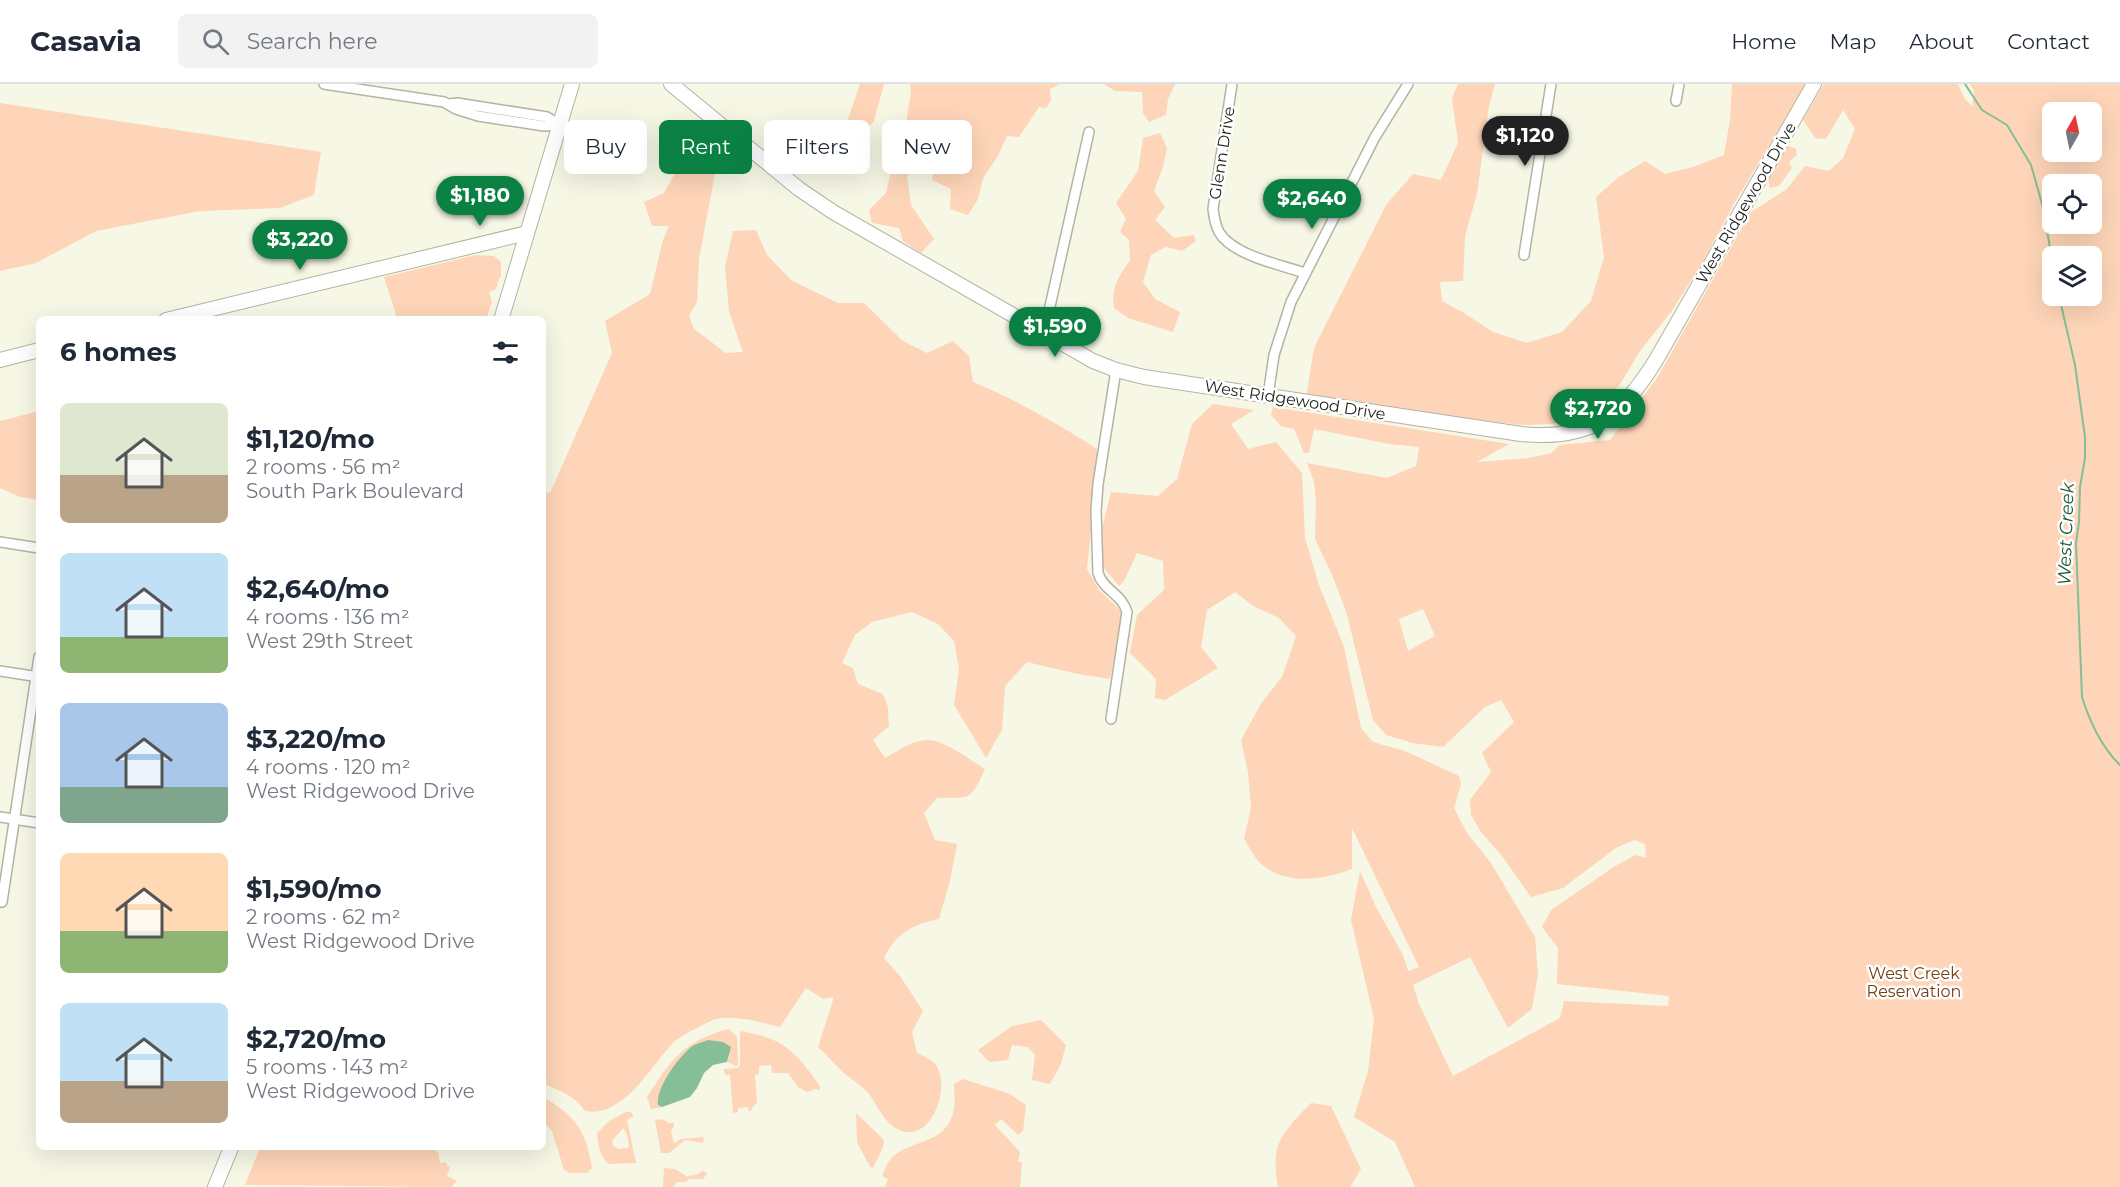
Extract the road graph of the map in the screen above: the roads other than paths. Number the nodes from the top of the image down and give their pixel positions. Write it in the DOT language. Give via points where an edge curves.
graph roads {
  1 [pos="324,84"];
  2 [pos="572,84"];
  3 [pos="671,84"];
  4 [pos="1232,84"];
  5 [pos="1408,84"];
  6 [pos="1551,84"];
  7 [pos="1679,84"];
  8 [pos="1814,84"];
  9 [pos="1676,101"];
  10 [pos="560,125"];
  11 [pos="1089,132"];
  12 [pos="526,233"];
  13 [pos="1524,255"];
  14 [pos="1305,273"];
  15 [pos="183,316"];
  16 [pos="502,316"];
  17 [pos="1044,333"];
  18 [pos="36,351"];
  19 [pos="0,360"];
  20 [pos="1116,370"];
  21 [pos="1268,396"];
  22 [pos="0,542"];
  23 [pos="36,548"];
  24 [pos="0,671"];
  25 [pos="36,677"];
  26 [pos="36,689"];
  27 [pos="1111,719"];
  28 [pos="0,817"];
  29 [pos="14,819"];
  30 [pos="36,823"];
  31 [pos="2,902"];
  32 [pos="230,1150"];
  33 [pos="215,1187"];
  1 -- 10 [label="street" via="547,117"];
  2 -- 10 [label="street"];
  3 -- 17 [label="street, West Ridgewood Drive" via="808,196"];
  4 -- 14 [label="street, Glenn Drive" via="1214,209 1220,234 1249,254"];
  5 -- 14 [label="street" via="1375,136"];
  6 -- 13 [label="street"];
  7 -- 9 [label="street"];
  8 -- 21 [label="street, West Ridgewood Drive" via="1645,378 1621,407 1602,421 1563,435 1535,436"];
  10 -- 12 [label="street"];
  11 -- 17 [label="street"];
  12 -- 15 [label="street"];
  12 -- 16 [label="street"];
  14 -- 21 [label="street" via="1281,330"];
  17 -- 20 [label="street, West Ridgewood Drive"];
  18 -- 19 [label="street"];
  20 -- 21 [label="street, West Ridgewood Drive"];
  20 -- 27 [label="street" via="1096,511 1100,580 1123,602 1127,612"];
  22 -- 23 [label="street"];
  24 -- 25 [label="street"];
  26 -- 29 [label="street"];
  28 -- 29 [label="street"];
  29 -- 30 [label="street"];
  29 -- 31 [label="street"];
  32 -- 33 [label="street"];
}
